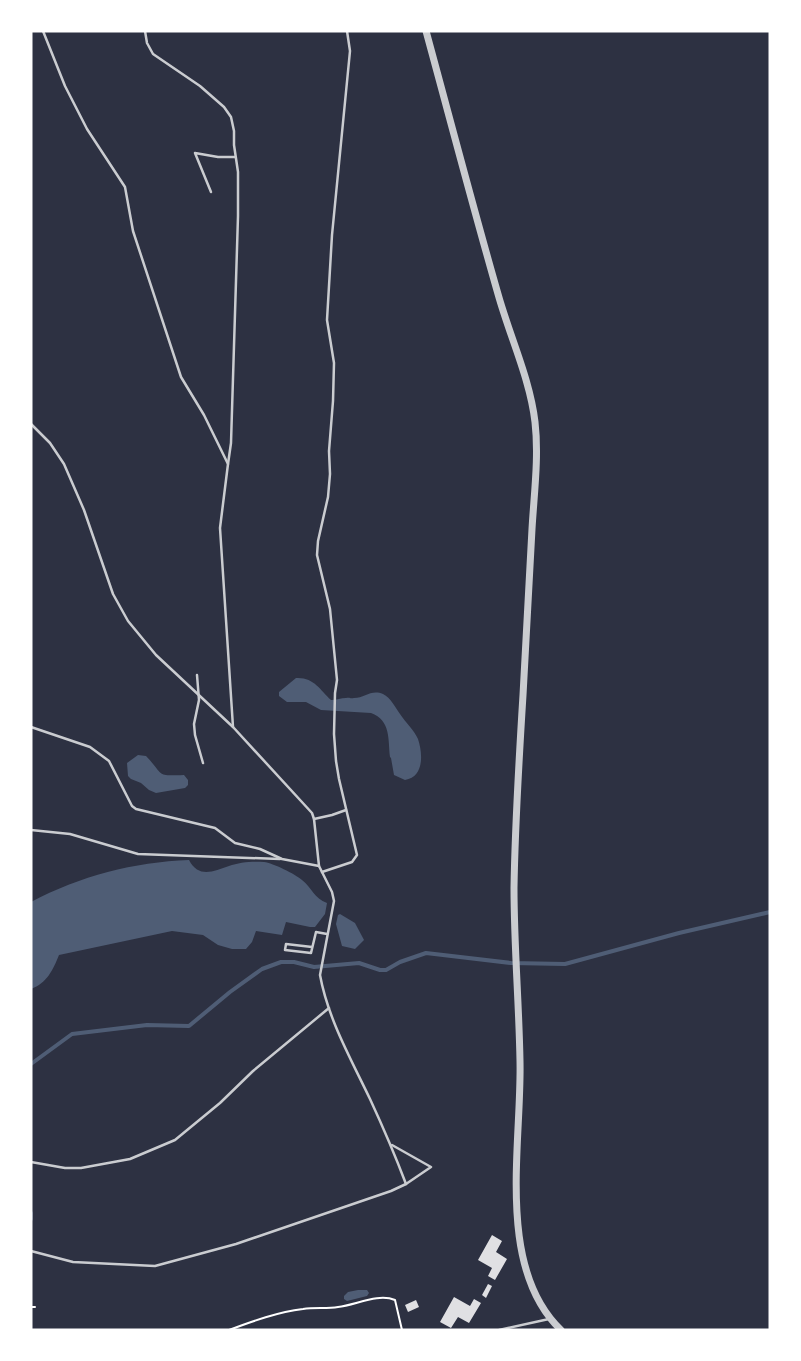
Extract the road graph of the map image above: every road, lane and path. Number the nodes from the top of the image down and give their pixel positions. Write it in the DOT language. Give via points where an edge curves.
graph roads {
  1 [pos="43,31"];
  2 [pos="145,31"];
  3 [pos="347,31"];
  4 [pos="426,31"];
  5 [pos="235,157"];
  6 [pos="211,192"];
  7 [pos="31,424"];
  8 [pos="228,464"];
  9 [pos="197,675"];
  10 [pos="199,696"];
  11 [pos="31,727"];
  12 [pos="233,727"];
  13 [pos="203,763"];
  14 [pos="346,810"];
  15 [pos="314,819"];
  16 [pos="31,830"];
  17 [pos="282,859"];
  18 [pos="319,866"];
  19 [pos="322,872"];
  20 [pos="327,934"];
  21 [pos="312,947"];
  22 [pos="329,1008"];
  23 [pos="390,1144"];
  24 [pos="31,1162"];
  25 [pos="406,1184"];
  26 [pos="33,1251"];
  27 [pos="31,1307"];
  28 [pos="36,1307"];
  29 [pos="550,1319"];
  30 [pos="229,1330"];
  31 [pos="402,1330"];
  32 [pos="499,1330"];
  33 [pos="561,1330"];
  1 -- 8 [label="lane" via="87,129 124,187 133,231 181,377"];
  2 -- 5 [label="lane" via="147,43 154,54 224,107 231,117"];
  3 -- 14 [label="lane" via="350,51 327,320 334,363 330,474 318,541 319,567 330,609 337,680 334,739"];
  4 -- 29 [label="street" via="500,300 531,398 536,438 516,824 515,955 521,1093 517,1200 528,1276"];
  5 -- 6 [label="lane" via="195,153"];
  5 -- 8 [label="lane" via="238,216"];
  7 -- 10 [label="lane" via="50,443 64,464 113,594 128,621 156,655"];
  8 -- 12 [label="lane" via="220,528"];
  9 -- 10 [label="lane"];
  10 -- 12 [label="lane"];
  10 -- 13 [label="lane" via="194,724"];
  11 -- 17 [label="lane" via="90,747 109,761 136,809 215,828 235,843"];
  12 -- 15 [label="lane" via="309,808"];
  14 -- 15 [label="lane"];
  14 -- 19 [label="lane" via="357,855 352,862"];
  15 -- 18 [label="lane"];
  16 -- 17 [label="lane" via="70,834 138,854"];
  17 -- 18 [label="lane"];
  18 -- 19 [label="lane"];
  19 -- 20 [label="lane" via="334,901"];
  20 -- 21 [label="lane" via="316,932"];
  20 -- 22 [label="lane" via="320,974"];
  21 -- 21 [label="lane" via="310,953 285,950 286,944"];
  22 -- 23 [label="lane"];
  22 -- 24 [label="lane" via="175,1140 130,1159 81,1168"];
  23 -- 25 [label="lane"];
  23 -- 25 [label="lane" via="431,1167"];
  25 -- 26 [label="lane" via="236,1244 155,1266 73,1262"];
  27 -- 28 [label="path"];
  29 -- 32 [label="lane"];
  29 -- 33 [label="street"];
  30 -- 31 [label="path" via="303,1309 392,1299 395,1300"];
}
